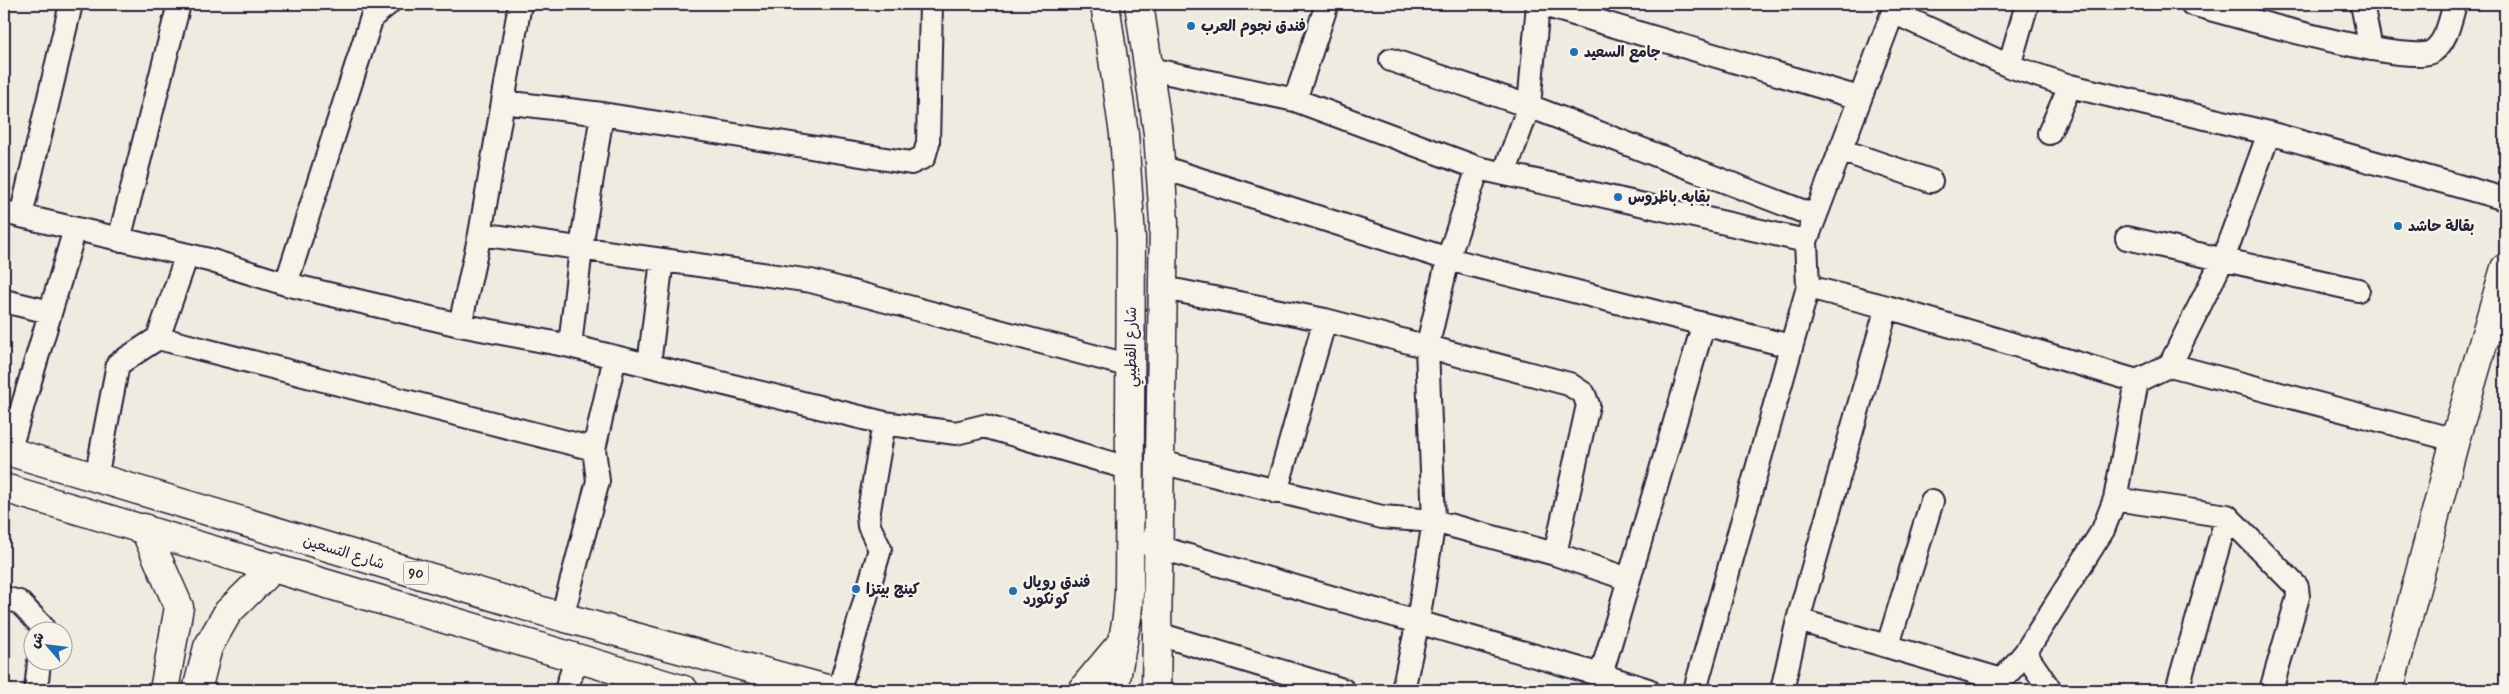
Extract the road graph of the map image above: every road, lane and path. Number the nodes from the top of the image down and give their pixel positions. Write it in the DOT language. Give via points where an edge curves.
graph roads {
  1 [pos="71,4"];
  2 [pos="179,4"];
  3 [pos="388,4"];
  4 [pos="520,4"];
  5 [pos="931,4"];
  6 [pos="1105,4"];
  7 [pos="1139,4"];
  8 [pos="1326,4"];
  9 [pos="1539,4"];
  10 [pos="2028,4"];
  11 [pos="2192,4"];
  12 [pos="2362,4"];
  13 [pos="2455,4"];
  14 [pos="1894,8"];
  15 [pos="2371,49"];
  16 [pos="1392,60"];
  17 [pos="2009,66"];
  18 [pos="1150,69"];
  19 [pos="2070,86"];
  20 [pos="1859,98"];
  21 [pos="1295,100"];
  22 [pos="503,102"];
  23 [pos="1529,106"];
  24 [pos="602,114"];
  25 [pos="2049,133"];
  26 [pos="2269,133"];
  27 [pos="1840,150"];
  28 [pos="1161,167"];
  29 [pos="1478,168"];
  30 [pos="1504,174"];
  31 [pos="1931,181"];
  32 [pos="2505,200"];
  33 [pos="12,214"];
  34 [pos="1815,216"];
  35 [pos="75,229"];
  36 [pos="480,234"];
  37 [pos="2127,238"];
  38 [pos="119,240"];
  39 [pos="1806,241"];
  40 [pos="581,248"];
  41 [pos="187,255"];
  42 [pos="1448,259"];
  43 [pos="2223,259"];
  44 [pos="662,260"];
  45 [pos="2505,268"];
  46 [pos="286,284"];
  47 [pos="1808,287"];
  48 [pos="1164,288"];
  49 [pos="2358,290"];
  50 [pos="4,301"];
  51 [pos="1888,307"];
  52 [pos="50,312"];
  53 [pos="1324,320"];
  54 [pos="460,325"];
  55 [pos="1703,326"];
  56 [pos="158,338"];
  57 [pos="570,346"];
  58 [pos="1790,346"];
  59 [pos="1427,348"];
  60 [pos="615,357"];
  61 [pos="649,365"];
  62 [pos="2170,365"];
  63 [pos="1131,366"];
  64 [pos="2137,381"];
  65 [pos="884,423"];
  66 [pos="2455,440"];
  67 [pos="594,449"];
  68 [pos="6,451"];
  69 [pos="1160,462"];
  70 [pos="1131,469"];
  71 [pos="96,478"];
  72 [pos="4,488"];
  73 [pos="1276,492"];
  74 [pos="2115,499"];
  75 [pos="1932,501"];
  76 [pos="2227,516"];
  77 [pos="1434,521"];
  78 [pos="144,528"];
  79 [pos="1130,539"];
  80 [pos="1157,546"];
  81 [pos="1555,554"];
  82 [pos="274,567"];
  83 [pos="1628,579"];
  84 [pos="4,598"];
  85 [pos="562,617"];
  86 [pos="1798,620"];
  87 [pos="1418,621"];
  88 [pos="38,622"];
  89 [pos="1155,633"];
  90 [pos="1124,641"];
  91 [pos="1888,645"];
  92 [pos="2025,653"];
  93 [pos="577,657"];
  94 [pos="38,672"];
  95 [pos="1601,675"];
  96 [pos="2000,685"];
  97 [pos="36,690"];
  98 [pos="164,690"];
  99 [pos="196,690"];
  100 [pos="566,690"];
  101 [pos="684,690"];
  102 [pos="830,690"];
  103 [pos="839,690"];
  104 [pos="1082,690"];
  105 [pos="1114,690"];
  106 [pos="1156,690"];
  107 [pos="1343,690"];
  108 [pos="1403,690"];
  109 [pos="1648,690"];
  110 [pos="1695,690"];
  111 [pos="1782,690"];
  112 [pos="2050,690"];
  113 [pos="2177,690"];
  114 [pos="2270,690"];
  115 [pos="2389,690"];
  1 -- 33 [label="street"];
  2 -- 38 [label="street"];
  3 -- 46 [label="street" via="372,17"];
  4 -- 22 [label="street"];
  5 -- 24 [label="street" via="928,143 924,157 911,164"];
  6 -- 63 [label="main road, شارع القطيبي" via="1129,193"];
  7 -- 18 [label="main road, شارع القطيبي"];
  8 -- 21 [label="street"];
  9 -- 20 [label="street"];
  9 -- 23 [label="street"];
  10 -- 17 [label="street"];
  11 -- 15 [label="street"];
  12 -- 15 [label="street"];
  13 -- 15 [label="street" via="2444,39 2432,52 2417,56"];
  14 -- 17 [label="street"];
  14 -- 20 [label="street"];
  16 -- 23 [label="street"];
  17 -- 19 [label="street"];
  18 -- 21 [label="street"];
  18 -- 28 [label="main road, شارع القطيبي"];
  19 -- 25 [label="street"];
  19 -- 26 [label="street"];
  20 -- 27 [label="street"];
  21 -- 29 [label="street"];
  22 -- 24 [label="street"];
  22 -- 36 [label="street"];
  23 -- 30 [label="street"];
  23 -- 34 [label="street"];
  24 -- 40 [label="street"];
  26 -- 32 [label="street"];
  26 -- 43 [label="street"];
  27 -- 31 [label="street"];
  27 -- 34 [label="street"];
  28 -- 42 [label="street"];
  28 -- 48 [label="main road, شارع القطيبي"];
  29 -- 30 [label="street"];
  29 -- 42 [label="street"];
  30 -- 39 [label="street"];
  33 -- 35 [label="street"];
  34 -- 39 [label="street"];
  35 -- 38 [label="street"];
  35 -- 52 [label="street"];
  36 -- 40 [label="street"];
  36 -- 54 [label="street"];
  37 -- 43 [label="street"];
  38 -- 41 [label="street"];
  39 -- 47 [label="street"];
  40 -- 44 [label="street"];
  40 -- 57 [label="street"];
  41 -- 46 [label="street"];
  41 -- 56 [label="street"];
  42 -- 55 [label="street"];
  42 -- 59 [label="street"];
  43 -- 49 [label="street"];
  43 -- 62 [label="street"];
  44 -- 61 [label="street"];
  44 -- 63 [label="street" via="811,281"];
  45 -- 66 [label="main road"];
  46 -- 54 [label="street"];
  47 -- 51 [label="street"];
  47 -- 58 [label="street"];
  48 -- 53 [label="street"];
  48 -- 69 [label="main road, شارع القطيبي"];
  50 -- 52 [label="street"];
  51 -- 64 [label="street"];
  51 -- 86 [label="street"];
  52 -- 68 [label="street"];
  53 -- 59 [label="street"];
  53 -- 73 [label="street"];
  54 -- 57 [label="street"];
  55 -- 58 [label="street"];
  55 -- 83 [label="street"];
  56 -- 67 [label="street"];
  56 -- 71 [label="street" via="118,364"];
  57 -- 60 [label="street"];
  58 -- 110 [label="street"];
  59 -- 77 [label="street"];
  59 -- 81 [label="street" via="1569,384 1584,394 1588,405"];
  60 -- 61 [label="street"];
  60 -- 67 [label="street"];
  61 -- 65 [label="street"];
  62 -- 64 [label="street"];
  62 -- 66 [label="street"];
  63 -- 70 [label="main road, شارع القطيبي"];
  64 -- 74 [label="street"];
  65 -- 70 [label="street" via="956,432 984,426"];
  65 -- 103 [label="street" via="868,516 880,549"];
  66 -- 115 [label="main road"];
  67 -- 85 [label="street" via="598,480"];
  68 -- 71 [label="main road, شارع التسعين / 90"];
  69 -- 73 [label="street"];
  69 -- 80 [label="main road, شارع القطيبي"];
  70 -- 79 [label="main road, شارع القطيبي"];
  71 -- 85 [label="main road, شارع التسعين / 90"];
  72 -- 78 [label="main road, 90"];
  73 -- 77 [label="street" via="1382,517"];
  74 -- 76 [label="street"];
  74 -- 92 [label="street" via="2103,530"];
  75 -- 91 [label="street"];
  76 -- 113 [label="street"];
  76 -- 114 [label="street" via="2297,587 2298,597"];
  77 -- 81 [label="street"];
  77 -- 87 [label="street"];
  78 -- 82 [label="main road, 90"];
  78 -- 98 [label="main road" via="179,607"];
  79 -- 80 [label="street"];
  79 -- 90 [label="main road, شارع القطيبي" via="1130,593"];
  80 -- 87 [label="street"];
  80 -- 89 [label="main road, شارع القطيبي"];
  81 -- 83 [label="street"];
  82 -- 93 [label="main road, 90"];
  82 -- 99 [label="main road" via="228,612 208,647"];
  83 -- 95 [label="street"];
  84 -- 88 [label="street" via="19,602"];
  85 -- 102 [label="main road, شارع التسعين / 90"];
  86 -- 91 [label="street"];
  86 -- 111 [label="street"];
  87 -- 95 [label="street"];
  87 -- 108 [label="street"];
  89 -- 106 [label="main road, شارع القطيبي"];
  89 -- 107 [label="street"];
  90 -- 104 [label="main road"];
  90 -- 105 [label="main road, شارع القطيبي"];
  91 -- 96 [label="street"];
  92 -- 96 [label="street"];
  92 -- 112 [label="street"];
  93 -- 100 [label="street"];
  93 -- 101 [label="main road, 90"];
  94 -- 97 [label="street"];
  95 -- 109 [label="street"];
}
